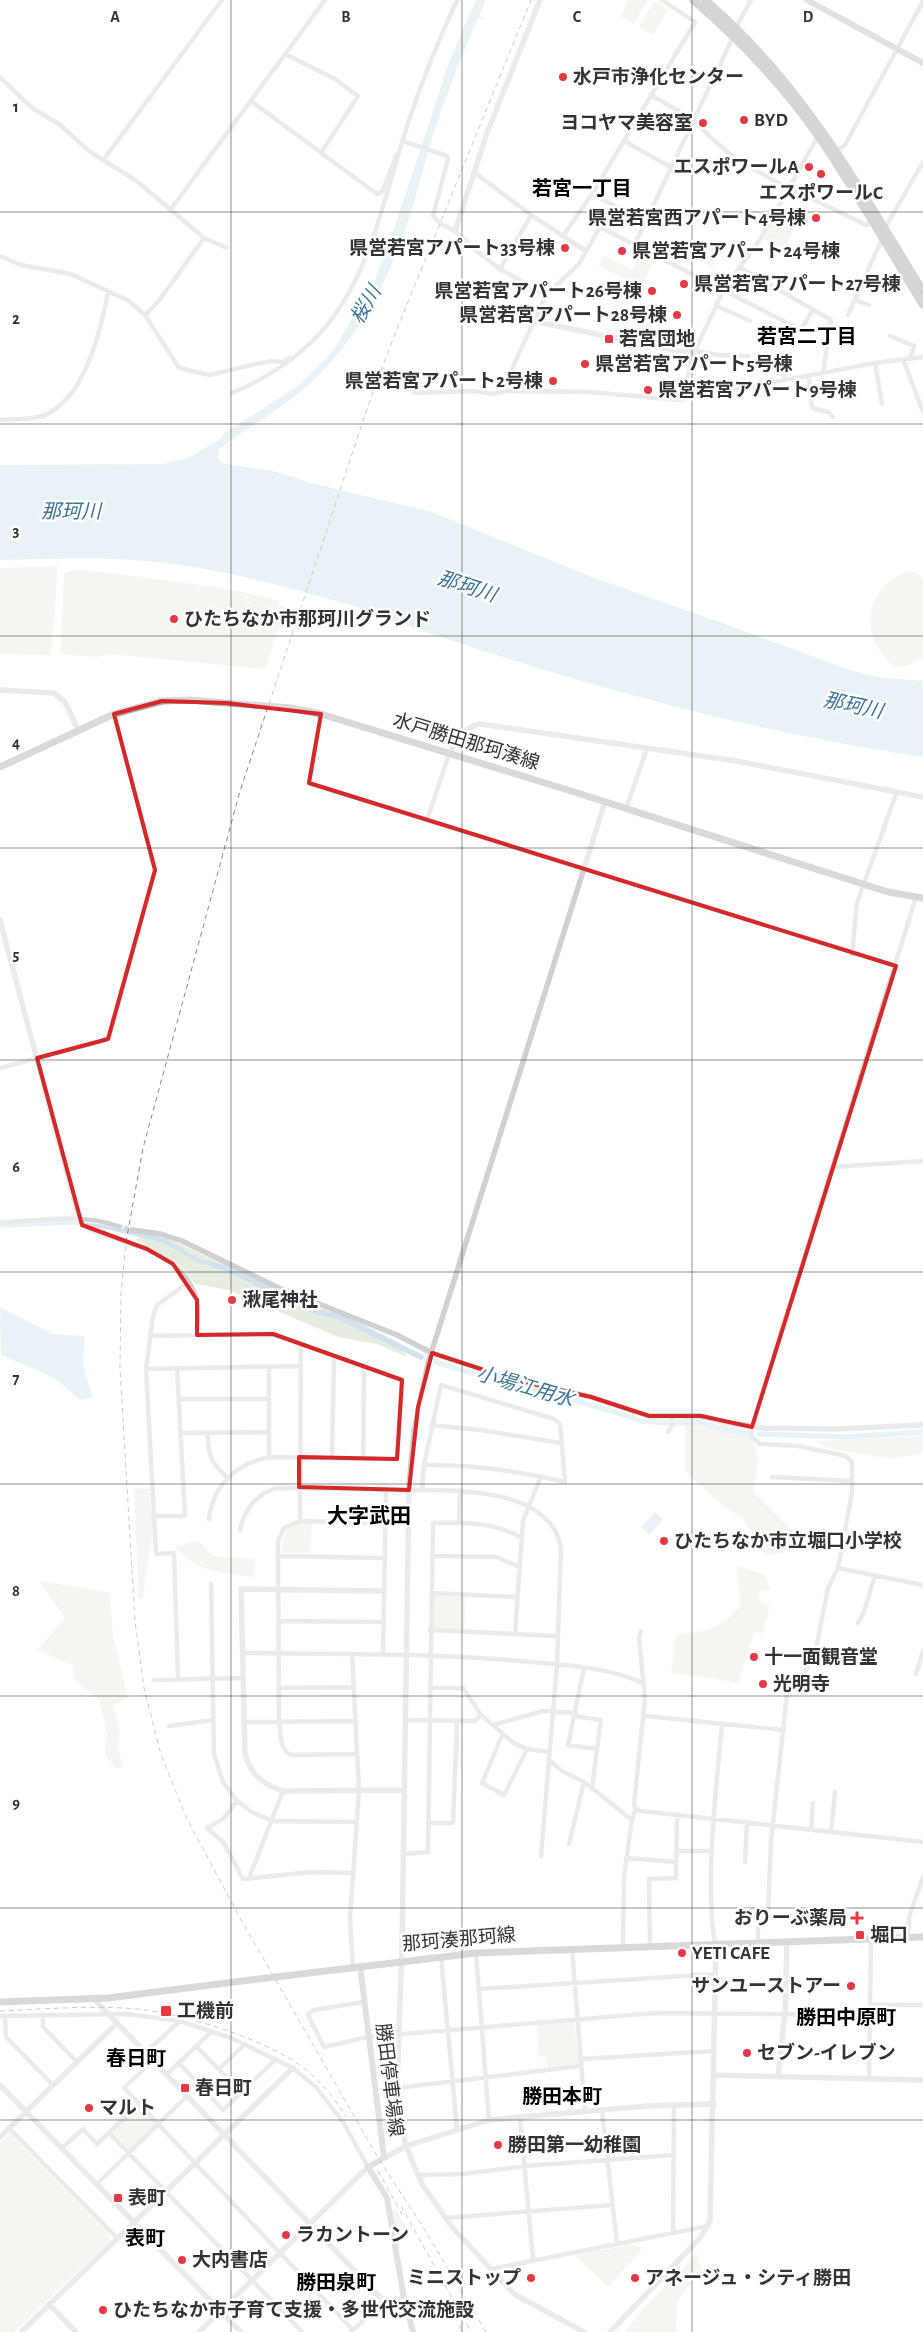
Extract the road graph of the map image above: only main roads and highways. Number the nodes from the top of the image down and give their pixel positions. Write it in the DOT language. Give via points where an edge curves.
graph roads {
  1 [pos="693,0"];
  2 [pos="705,0"];
  3 [pos="807,0"];
  4 [pos="923,62"];
  5 [pos="882,234"];
  6 [pos="923,291"];
  7 [pos="923,306"];
  8 [pos="0,767"];
  9 [pos="920,897"];
  10 [pos="923,1937"];
  11 [pos="356,1966"];
  12 [pos="0,2002"];
  13 [pos="413,2332"];
  1 -- 5 [label="highway" via="776,83 818,136"];
  2 -- 5 [label="highway" via="736,27 788,84 838,152"];
  3 -- 4 [label="main road"];
  5 -- 6 [label="highway"];
  5 -- 7 [label="highway"];
  8 -- 9 [label="main road, 水戸勝田那珂湊線" via="114,714 149,704 183,700 291,708 321,714 888,892"];
  10 -- 11 [label="main road, 那珂湊那珂線" via="476,1953"];
  11 -- 12 [label="main road, 那珂湊那珂線, bridge" via="94,1999"];
  11 -- 13 [label="main road, 勝田停車場線" via="364,2002 384,2158 368,2167 387,2198 404,2299"];
}
